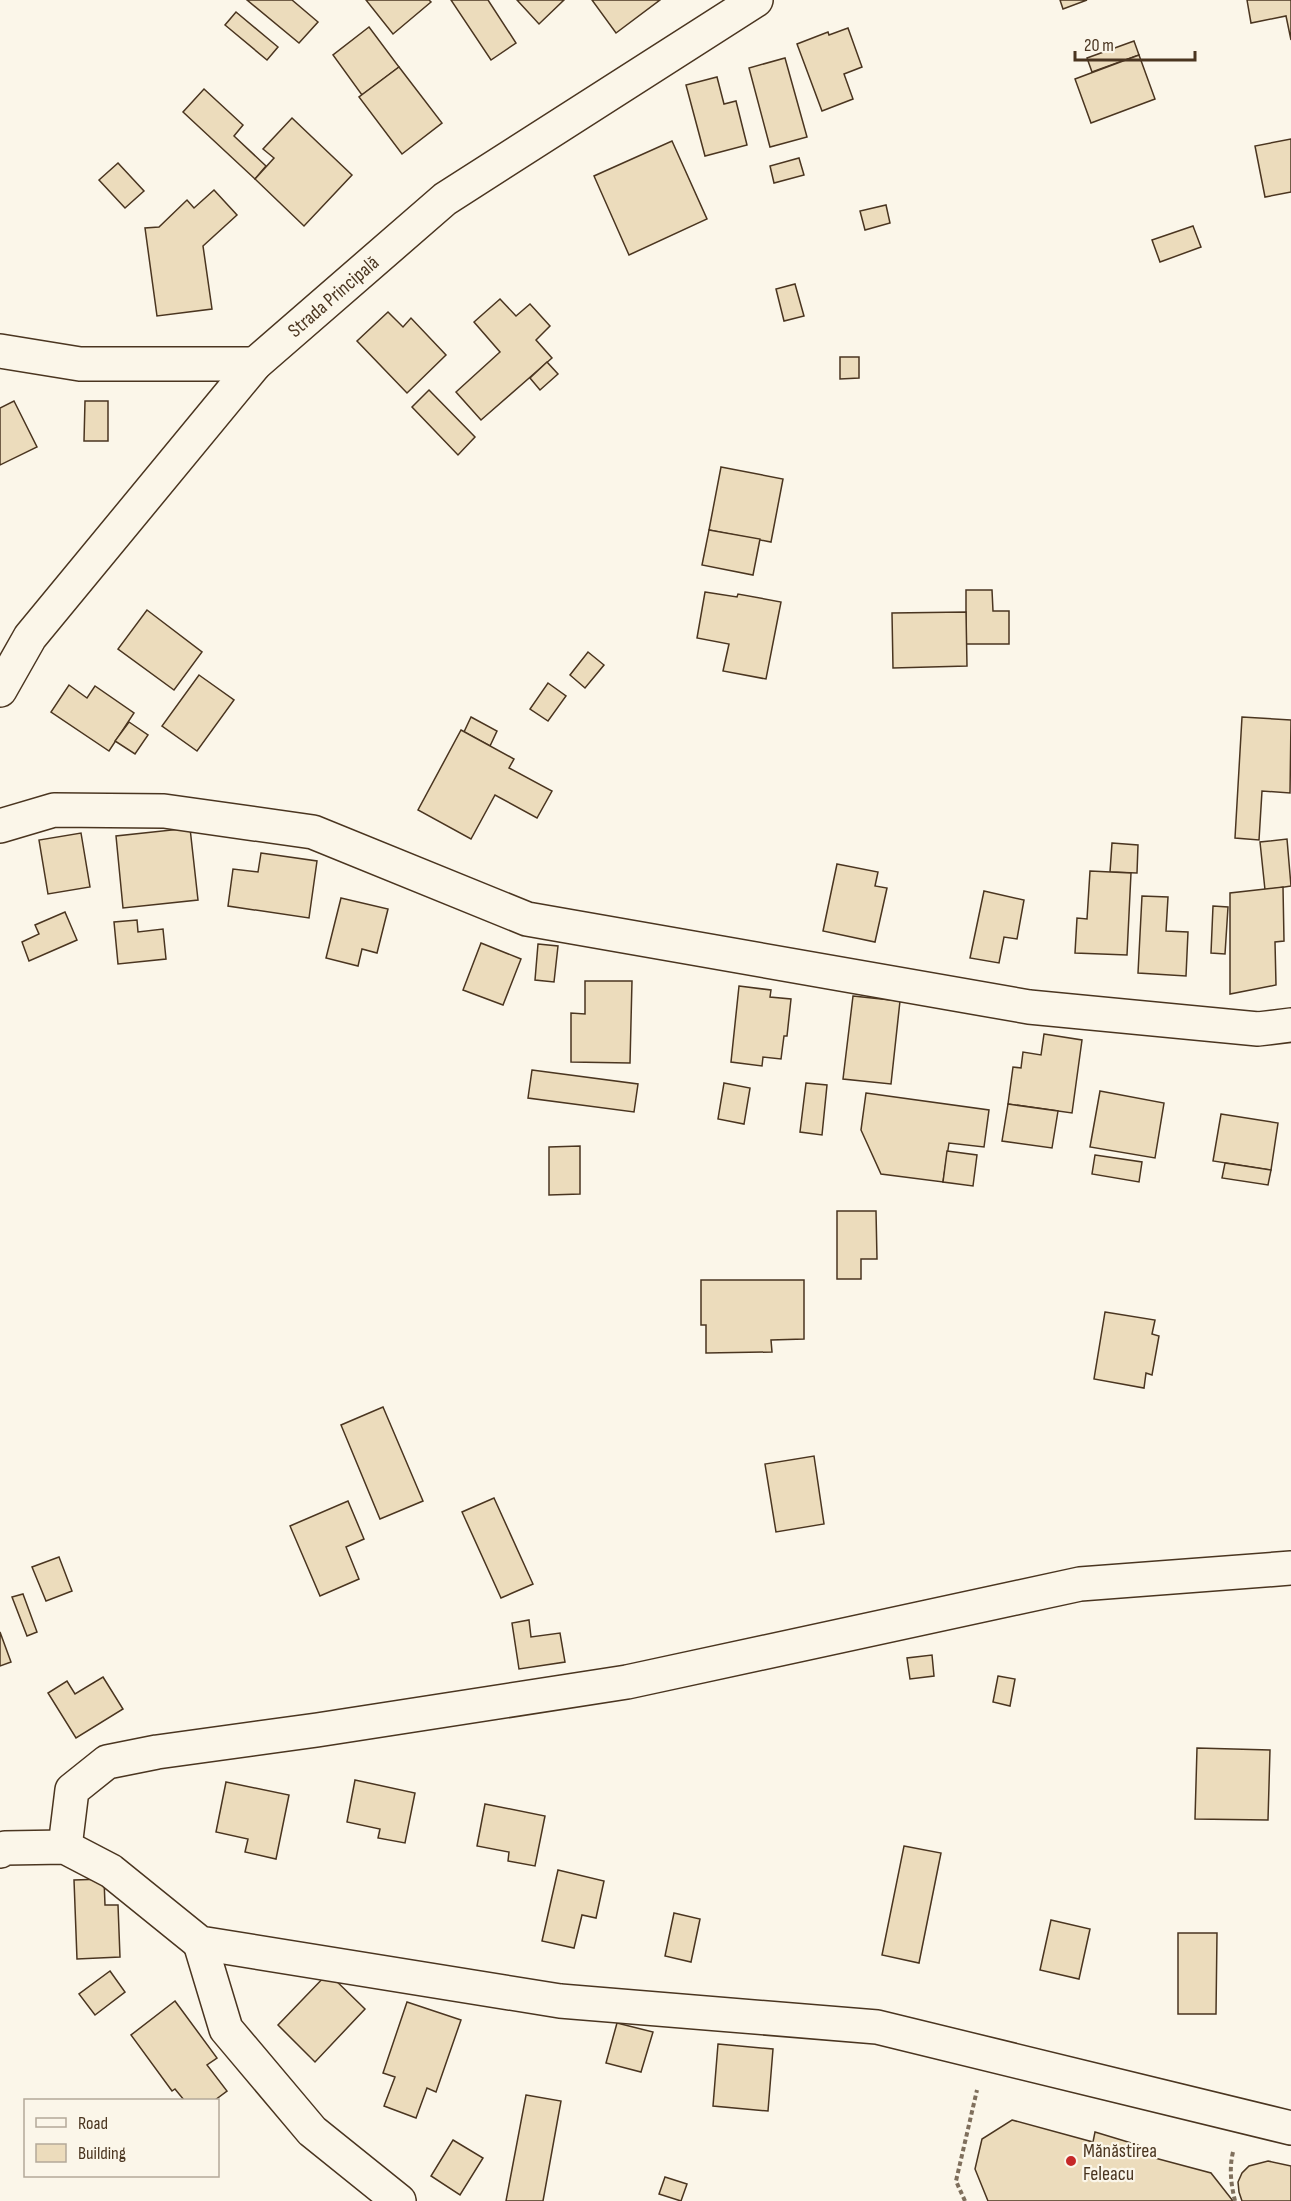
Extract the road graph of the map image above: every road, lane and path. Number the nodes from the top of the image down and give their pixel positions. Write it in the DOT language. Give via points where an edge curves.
graph roads {
  1 [pos="756,0"];
  2 [pos="0,351"];
  3 [pos="255,364"];
  4 [pos="0,690"];
  5 [pos="0,826"];
  6 [pos="1291,1025"];
  7 [pos="1291,1568"];
  8 [pos="66,1847"];
  9 [pos="0,1851"];
  10 [pos="200,1943"];
  11 [pos="985,2054"];
  12 [pos="1291,2128"];
  13 [pos="1231,2160"];
  14 [pos="399,2201"];
  15 [pos="964,2201"];
  16 [pos="1235,2201"];
  1 -- 3 [label="street, Strada Principală" via="445,199"];
  2 -- 3 [label="street" via="80,364"];
  3 -- 4 [label="street, Strada Principală" via="30,638"];
  5 -- 6 [label="street" via="54,810 164,811 313,832 527,919 1029,1007 1258,1029"];
  7 -- 8 [label="street" via="1080,1584 627,1682 107,1762 72,1790"];
  8 -- 9 [label="street"];
  8 -- 10 [label="street" via="111,1871"];
  10 -- 11 [label="street" via="560,2001 877,2027"];
  10 -- 14 [label="street" via="226,2029 312,2131"];
  11 -- 12 [label="street"];
  11 -- 15 [label="path" via="956,2181"];
  13 -- 16 [label="path"];
}
